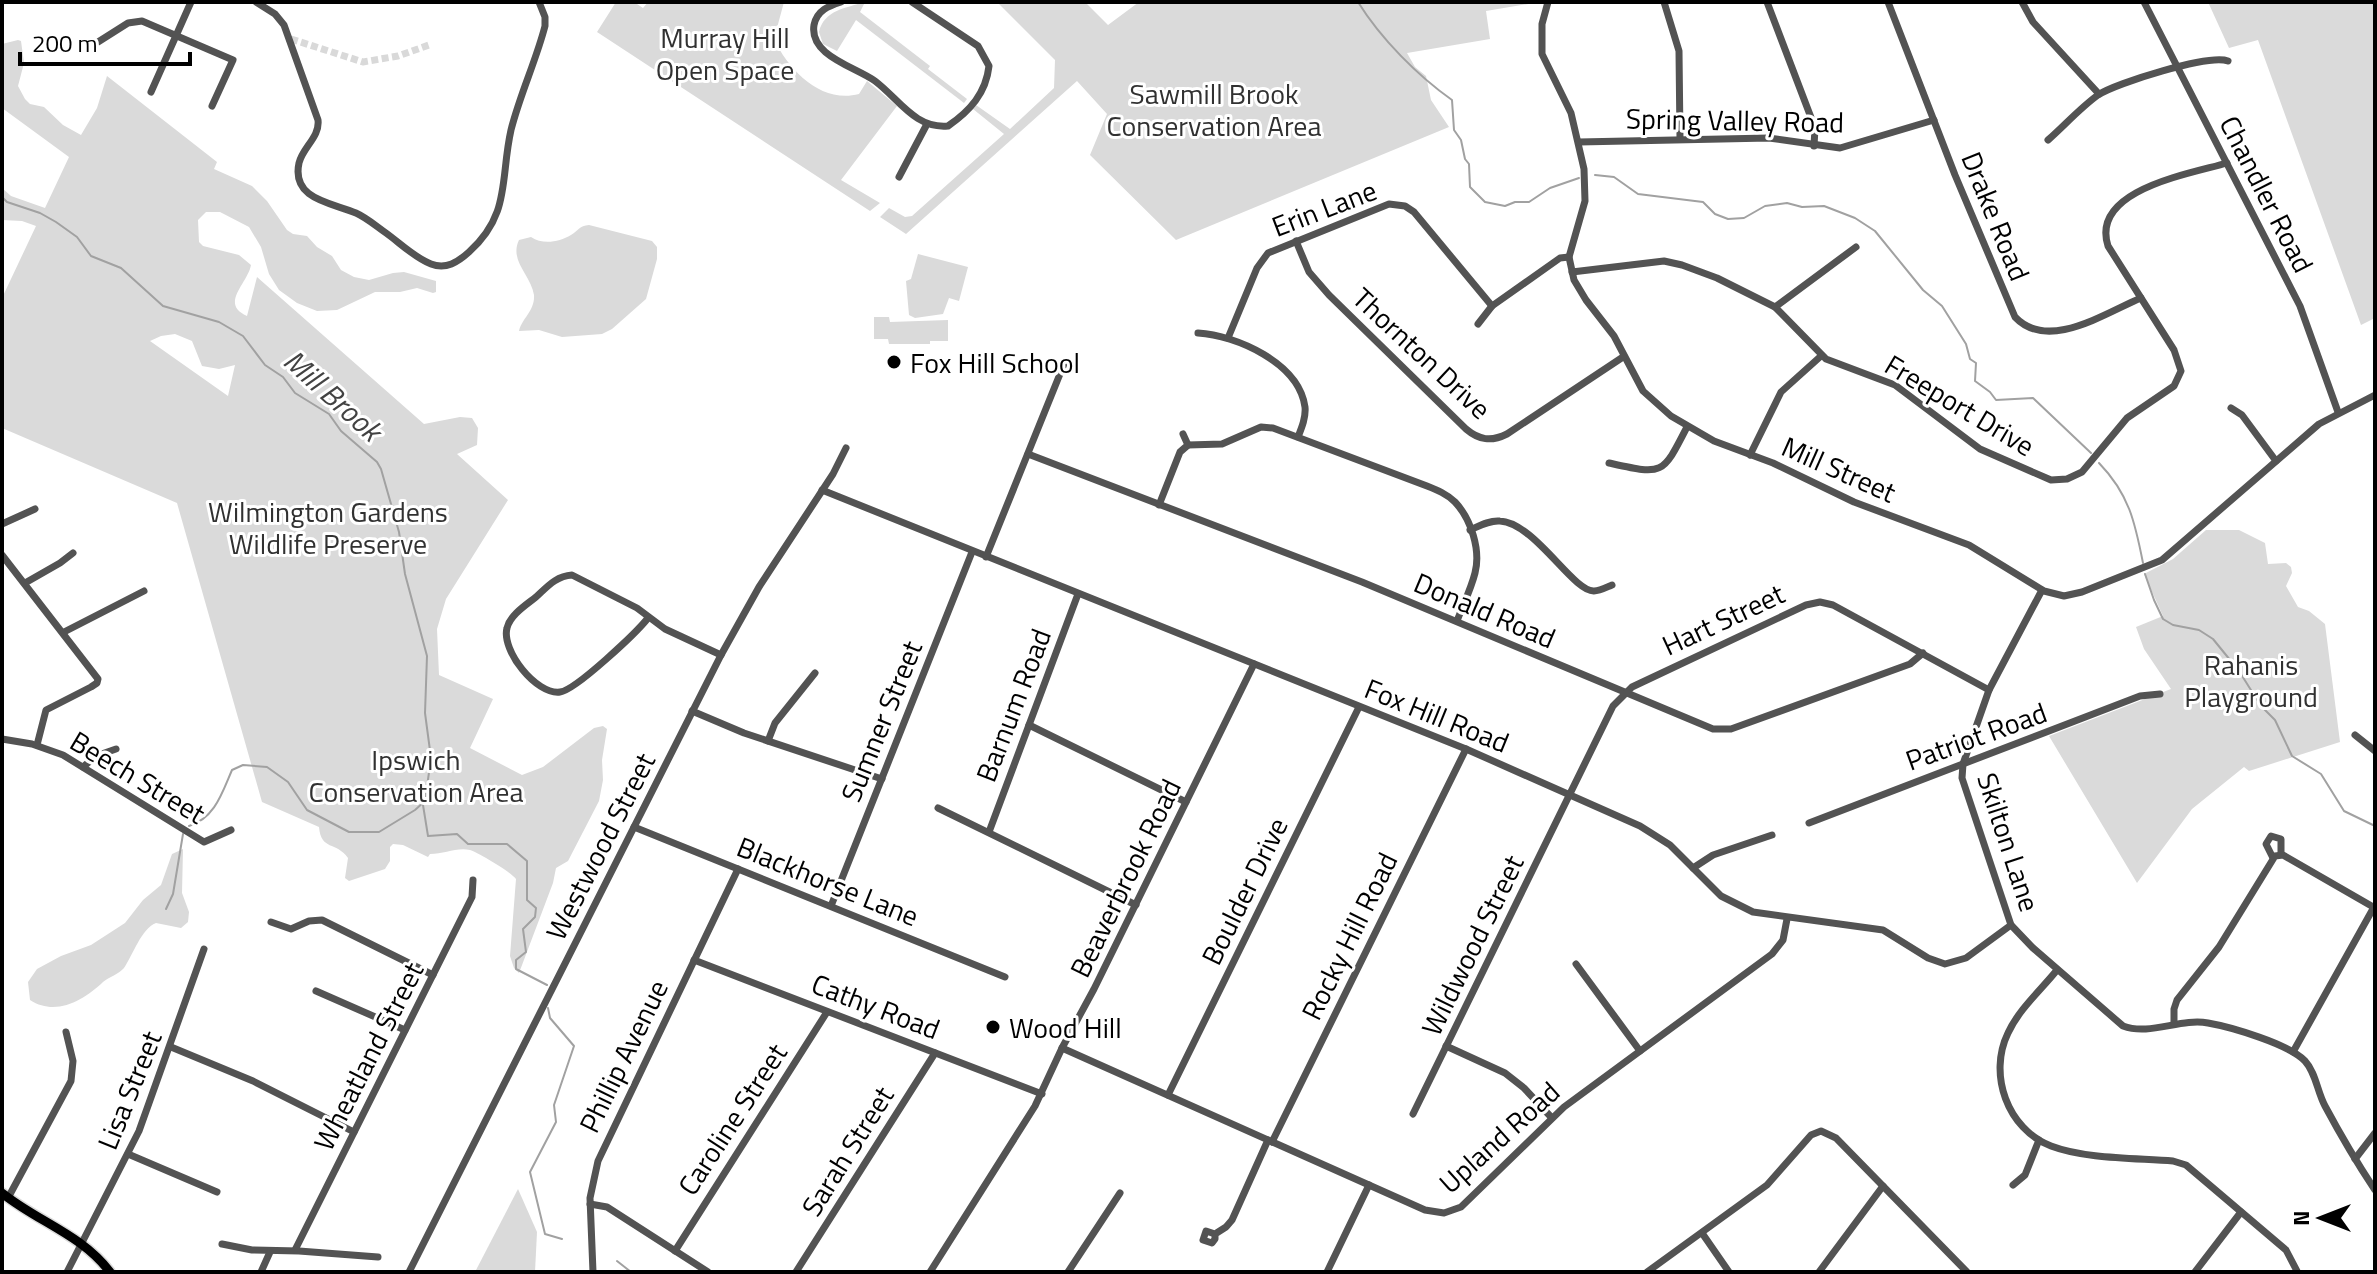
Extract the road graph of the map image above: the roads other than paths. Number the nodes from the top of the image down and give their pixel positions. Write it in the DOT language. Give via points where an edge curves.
graph roads {
  1 [pos="191,2"];
  2 [pos="256,2"];
  3 [pos="539,2"];
  4 [pos="841,2"];
  5 [pos="912,2"];
  6 [pos="1548,2"];
  7 [pos="1664,2"];
  8 [pos="1767,2"];
  9 [pos="1888,2"];
  10 [pos="2022,2"];
  11 [pos="2144,2"];
  12 [pos="176,34"];
  13 [pos="98,42"];
  14 [pos="2228,61"];
  15 [pos="2177,67"];
  16 [pos="151,92"];
  17 [pos="2099,94"];
  18 [pos="212,106"];
  19 [pos="1934,120"];
  20 [pos="927,124"];
  21 [pos="1680,139"];
  22 [pos="2048,140"];
  23 [pos="1579,142"];
  24 [pos="1814,146"];
  25 [pos="2227,163"];
  26 [pos="899,177"];
  27 [pos="1296,241"];
  28 [pos="1856,247"];
  29 [pos="1569,257"];
  30 [pos="1572,272"];
  31 [pos="2141,298"];
  32 [pos="1492,306"];
  33 [pos="1775,307"];
  34 [pos="1478,324"];
  35 [pos="1198,333"];
  36 [pos="1228,338"];
  37 [pos="1821,356"];
  38 [pos="1623,357"];
  39 [pos="1064,364"];
  40 [pos="2375,395"];
  41 [pos="2231,408"];
  42 [pos="2338,412"];
  43 [pos="1687,427"];
  44 [pos="1183,434"];
  45 [pos="1298,437"];
  46 [pos="1188,445"];
  47 [pos="846,448"];
  48 [pos="1028,454"];
  49 [pos="1750,455"];
  50 [pos="2276,461"];
  51 [pos="1609,463"];
  52 [pos="822,490"];
  53 [pos="1159,505"];
  54 [pos="35,509"];
  55 [pos="2,524"];
  56 [pos="1470,530"];
  57 [pos="972,552"];
  58 [pos="73,553"];
  59 [pos="2,555"];
  60 [pos="986,557"];
  61 [pos="25,583"];
  62 [pos="1612,585"];
  63 [pos="2042,590"];
  64 [pos="144,591"];
  65 [pos="1078,594"];
  66 [pos="648,618"];
  67 [pos="1457,621"];
  68 [pos="64,632"];
  69 [pos="1923,653"];
  70 [pos="721,655"];
  71 [pos="1254,664"];
  72 [pos="815,673"];
  73 [pos="1989,690"];
  74 [pos="1625,692"];
  75 [pos="2160,694"];
  76 [pos="1359,707"];
  77 [pos="692,711"];
  78 [pos="1029,725"];
  79 [pos="2355,735"];
  80 [pos="2,739"];
  81 [pos="768,741"];
  82 [pos="37,745"];
  83 [pos="116,749"];
  84 [pos="1466,749"];
  85 [pos="2375,751"];
  86 [pos="1963,764"];
  87 [pos="83,767"];
  88 [pos="882,779"];
  89 [pos="1570,795"];
  90 [pos="1186,802"];
  91 [pos="938,808"];
  92 [pos="1809,823"];
  93 [pos="634,827"];
  94 [pos="231,830"];
  95 [pos="989,832"];
  96 [pos="1772,835"];
  97 [pos="2281,854"];
  98 [pos="2273,858"];
  99 [pos="1693,868"];
  100 [pos="738,869"];
  101 [pos="473,880"];
  102 [pos="1136,905"];
  103 [pos="831,906"];
  104 [pos="2374,908"];
  105 [pos="1787,919"];
  106 [pos="271,922"];
  107 [pos="2011,925"];
  108 [pos="204,949"];
  109 [pos="694,960"];
  110 [pos="1576,964"];
  111 [pos="2057,970"];
  112 [pos="433,975"];
  113 [pos="1005,977"];
  114 [pos="316,991"];
  115 [pos="827,1012"];
  116 [pos="2174,1023"];
  117 [pos="405,1030"];
  118 [pos="66,1032"];
  119 [pos="1446,1046"];
  120 [pos="171,1047"];
  121 [pos="1062,1048"];
  122 [pos="1640,1051"];
  123 [pos="2293,1052"];
  124 [pos="935,1053"];
  125 [pos="1042,1094"];
  126 [pos="1168,1095"];
  127 [pos="1413,1114"];
  128 [pos="1551,1117"];
  129 [pos="354,1132"];
  130 [pos="2375,1133"];
  131 [pos="2039,1140"];
  132 [pos="1270,1141"];
  133 [pos="128,1154"];
  134 [pos="2355,1159"];
  135 [pos="1369,1185"];
  136 [pos="2013,1185"];
  137 [pos="1883,1186"];
  138 [pos="2375,1190"];
  139 [pos="217,1192"];
  140 [pos="1120,1193"];
  141 [pos="5,1196"];
  142 [pos="590,1204"];
  143 [pos="2241,1212"];
  144 [pos="1702,1233"];
  145 [pos="1215,1234"];
  146 [pos="81,1242"];
  147 [pos="222,1244"];
  148 [pos="295,1250"];
  149 [pos="675,1251"];
  150 [pos="270,1252"];
  151 [pos="378,1257"];
  152 [pos="1964,1271"];
  153 [pos="2297,1271"];
  154 [pos="67,1272"];
  155 [pos="110,1272"];
  156 [pos="261,1272"];
  157 [pos="409,1272"];
  158 [pos="593,1272"];
  159 [pos="708,1272"];
  160 [pos="796,1272"];
  161 [pos="930,1272"];
  162 [pos="1068,1272"];
  163 [pos="1327,1272"];
  164 [pos="1647,1272"];
  165 [pos="1729,1272"];
  166 [pos="1819,1272"];
  167 [pos="2195,1272"];
  1 -- 12 [label="street"];
  2 -- 3 [label="street" via="284,25 318,120 299,163 305,190 320,202 362,216 421,259 441,266 463,258 497,217 512,127 544,29"];
  4 -- 20 [label="street" via="816,19 817,44"];
  5 -- 20 [label="street" via="978,46 989,66 984,90 956,120 948,126"];
  6 -- 23 [label="street, Mill Street" via="1542,24 1543,58 1568,106"];
  7 -- 21 [label="street" via="1679,51"];
  8 -- 24 [label="street" via="1815,128"];
  9 -- 19 [label="street, Drake Road"];
  10 -- 17 [label="street" via="2033,22"];
  11 -- 15 [label="street, Chandler Road"];
  12 -- 13 [label="street" via="137,21"];
  12 -- 16 [label="street"];
  12 -- 18 [label="street" via="233,60"];
  14 -- 15 [label="street"];
  15 -- 17 [label="street"];
  15 -- 25 [label="street, Chandler Road"];
  17 -- 22 [label="street"];
  19 -- 24 [label="street, Spring Valley Road" via="1850,147"];
  19 -- 31 [label="street, Drake Road" via="2021,323 2037,331 2058,331"];
  20 -- 26 [label="street"];
  21 -- 23 [label="street, Spring Valley Road"];
  21 -- 24 [label="street, Spring Valley Road" via="1769,138"];
  23 -- 29 [label="street, Mill Street" via="1585,201"];
  25 -- 31 [label="street" via="2155,184 2111,212 2107,242"];
  25 -- 42 [label="street, Chandler Road" via="2303,314"];
  27 -- 32 [label="street, Erin Lane" via="1382,206 1405,206"];
  27 -- 36 [label="street, Erin Lane" via="1263,258"];
  27 -- 38 [label="street, Thornton Drive" via="1309,272 1329,295 1482,439 1507,434"];
  28 -- 33 [label="street"];
  29 -- 30 [label="street, Mill Street"];
  29 -- 32 [label="street"];
  30 -- 33 [label="street, Freeport Drive" via="1673,262"];
  30 -- 38 [label="street, Mill Street"];
  31 -- 37 [label="street, Freeport Drive" via="2177,355 2180,376 2174,386 2127,418 2085,470 2063,480 2040,477 1988,453 1895,385"];
  32 -- 34 [label="street"];
  33 -- 37 [label="street, Freeport Drive"];
  35 -- 36 [label="street"];
  36 -- 45 [label="street" via="1265,354 1298,388 1305,413"];
  37 -- 49 [label="street" via="1781,392"];
  38 -- 43 [label="street, Mill Street" via="1643,391"];
  39 -- 48 [label="street"];
  40 -- 42 [label="street"];
  41 -- 50 [label="street"];
  42 -- 50 [label="street"];
  43 -- 49 [label="street, Mill Street"];
  43 -- 51 [label="street" via="1661,468"];
  44 -- 46 [label="street"];
  45 -- 46 [label="street" via="1264,427 1222,444"];
  45 -- 56 [label="street" via="1446,495"];
  46 -- 53 [label="street" via="1180,452"];
  47 -- 52 [label="street, Westwood Street"];
  48 -- 53 [label="street, Donald Road"];
  48 -- 60 [label="street"];
  49 -- 63 [label="street, Mill Street" via="1969,545"];
  50 -- 63 [label="street" via="2162,560 2072,594"];
  52 -- 57 [label="street, Fox Hill Road"];
  52 -- 70 [label="street, Westwood Street"];
  53 -- 67 [label="street, Donald Road"];
  54 -- 55 [label="street"];
  56 -- 62 [label="street" via="1494,521 1508,523 1545,548 1584,588 1595,591"];
  56 -- 67 [label="street" via="1477,564"];
  57 -- 60 [label="street, Fox Hill Road"];
  57 -- 88 [label="street, Sumner Street"];
  58 -- 61 [label="street"];
  59 -- 61 [label="street"];
  60 -- 65 [label="street, Fox Hill Road"];
  61 -- 68 [label="street"];
  63 -- 73 [label="street, Skilton Lane"];
  64 -- 68 [label="street"];
  65 -- 71 [label="street, Fox Hill Road"];
  65 -- 78 [label="street, Barnum Road"];
  66 -- 66 [label="street" via="567,575 513,617 507,639 534,684 560,692 576,685"];
  66 -- 70 [label="street"];
  67 -- 74 [label="street, Donald Road"];
  68 -- 82 [label="street" via="98,681 46,710"];
  69 -- 73 [label="street, Hart Street"];
  69 -- 74 [label="street, Donald Road" via="1911,664 1725,730"];
  69 -- 74 [label="street, Hart Street" via="1833,605 1813,602"];
  70 -- 77 [label="street, Westwood Street"];
  71 -- 76 [label="street, Fox Hill Road"];
  71 -- 90 [label="street, Beaverbrook Road"];
  72 -- 81 [label="street"];
  73 -- 86 [label="street, Skilton Lane"];
  74 -- 89 [label="street, Hart Street"];
  75 -- 86 [label="street, Patriot Road" via="2140,696"];
  76 -- 84 [label="street, Fox Hill Road"];
  76 -- 126 [label="street, Boulder Drive"];
  77 -- 81 [label="street"];
  77 -- 93 [label="street, Westwood Street"];
  78 -- 90 [label="street"];
  78 -- 95 [label="street, Barnum Road"];
  79 -- 85 [label="street"];
  80 -- 82 [label="street, Beech Street"];
  81 -- 88 [label="street"];
  82 -- 87 [label="street, Beech Street"];
  83 -- 87 [label="street"];
  84 -- 89 [label="street, Fox Hill Road"];
  84 -- 132 [label="street, Rocky Hill Road"];
  86 -- 92 [label="street, Patriot Road"];
  86 -- 107 [label="street, Skilton Lane" via="1963,784"];
  87 -- 94 [label="street, Beech Street" via="204,842"];
  88 -- 103 [label="street, Sumner Street"];
  89 -- 99 [label="street, Fox Hill Road" via="1658,836"];
  89 -- 119 [label="street, Wildwood Street"];
  90 -- 102 [label="street, Beaverbrook Road"];
  91 -- 95 [label="street"];
  93 -- 100 [label="street, Blackhorse Lane"];
  93 -- 157 [label="street, Westwood Street"];
  95 -- 102 [label="street"];
  96 -- 99 [label="street" via="1713,855"];
  97 -- 98 [label="street"];
  97 -- 98 [label="street" via="2282,841 2273,836 2266,844"];
  97 -- 104 [label="street"];
  98 -- 116 [label="street" via="2219,947 2177,1000"];
  99 -- 105 [label="street, Fox Hill Road" via="1736,905"];
  100 -- 103 [label="street, Blackhorse Lane"];
  100 -- 109 [label="street, Phillip Avenue"];
  101 -- 112 [label="street, Wheatland Street" via="472,897"];
  102 -- 121 [label="street, Beaverbrook Road"];
  103 -- 113 [label="street, Blackhorse Lane"];
  104 -- 123 [label="street"];
  105 -- 107 [label="street, Fox Hill Road" via="1883,930 1945,964 1966,958"];
  105 -- 122 [label="street, Upland Road" via="1775,951"];
  106 -- 112 [label="street" via="291,929 319,920"];
  107 -- 111 [label="street, Skilton Lane"];
  108 -- 120 [label="street, Lisa Street"];
  109 -- 115 [label="street, Cathy Road"];
  109 -- 142 [label="street, Phillip Avenue" via="598,1161"];
  110 -- 122 [label="street"];
  111 -- 116 [label="street, Skilton Lane" via="2126,1027"];
  111 -- 131 [label="street" via="2012,1025 2000,1064 2007,1104"];
  112 -- 117 [label="street, Wheatland Street"];
  114 -- 117 [label="street"];
  115 -- 124 [label="street, Cathy Road"];
  115 -- 149 [label="street, Caroline Street"];
  116 -- 123 [label="street, Skilton Lane" via="2215,1024"];
  117 -- 129 [label="street, Wheatland Street"];
  118 -- 141 [label="street" via="73,1061 71,1081"];
  119 -- 127 [label="street, Wildwood Street"];
  119 -- 128 [label="street" via="1505,1073"];
  120 -- 129 [label="street"];
  120 -- 133 [label="street, Lisa Street"];
  121 -- 125 [label="street, Beaverbrook Road"];
  121 -- 126 [label="street, Upland Road"];
  122 -- 128 [label="street, Upland Road"];
  123 -- 134 [label="street" via="2309,1066"];
  124 -- 125 [label="street, Cathy Road"];
  124 -- 160 [label="street, Sarah Street"];
  125 -- 161 [label="street, Beaverbrook Road"];
  126 -- 132 [label="street, Upland Road"];
  128 -- 135 [label="street, Upland Road" via="1452,1211 1431,1212"];
  129 -- 148 [label="street, Wheatland Street"];
  130 -- 134 [label="street"];
  131 -- 136 [label="street" via="2025,1175"];
  131 -- 143 [label="street" via="2067,1150 2183,1163"];
  132 -- 135 [label="street, Upland Road"];
  132 -- 145 [label="street, Rocky Hill Road" via="1232,1220"];
  133 -- 139 [label="street"];
  133 -- 146 [label="street, Lisa Street"];
  134 -- 138 [label="street"];
  135 -- 163 [label="street"];
  137 -- 144 [label="street" via="1833,1135 1818,1131 1767,1185"];
  137 -- 152 [label="street"];
  137 -- 166 [label="street"];
  140 -- 162 [label="street"];
  141 -- 146 [label="main road"];
  142 -- 149 [label="street" via="606,1207"];
  142 -- 158 [label="street, Phillip Avenue"];
  143 -- 153 [label="street" via="2287,1252"];
  143 -- 167 [label="street"];
  144 -- 164 [label="street"];
  144 -- 165 [label="street"];
  146 -- 154 [label="street, Lisa Street"];
  146 -- 155 [label="main road"];
  147 -- 150 [label="street"];
  148 -- 150 [label="street"];
  148 -- 151 [label="street"];
  149 -- 159 [label="street"];
  150 -- 156 [label="street"];
}
